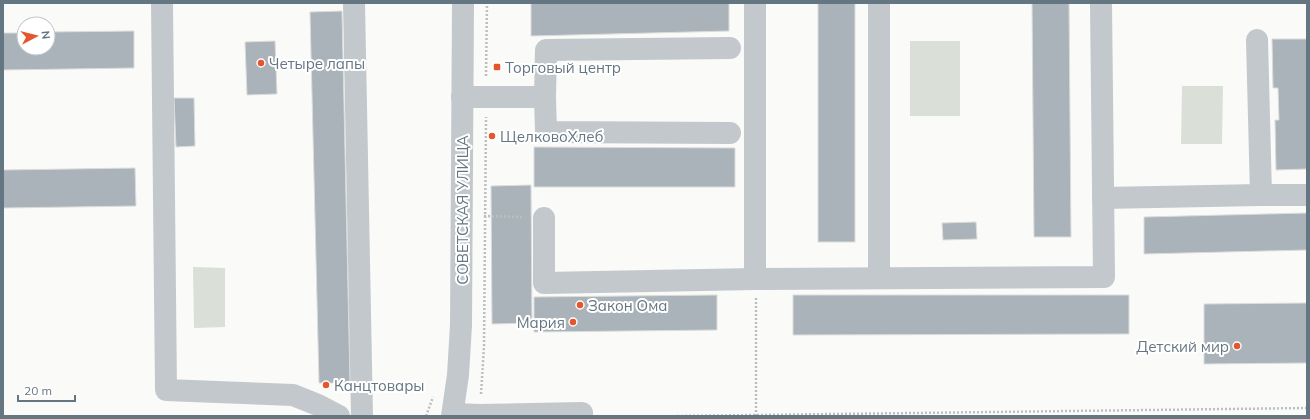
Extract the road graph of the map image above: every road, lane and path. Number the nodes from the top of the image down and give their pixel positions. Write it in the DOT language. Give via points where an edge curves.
graph roads {
  1 [pos="162,3"];
  2 [pos="354,3"];
  3 [pos="462,3"];
  4 [pos="487,3"];
  5 [pos="755,3"];
  6 [pos="879,3"];
  7 [pos="1101,3"];
  8 [pos="1257,40"];
  9 [pos="730,48"];
  10 [pos="462,97"];
  11 [pos="486,97"];
  12 [pos="545,97"];
  13 [pos="730,133"];
  14 [pos="1261,195"];
  15 [pos="1307,195"];
  16 [pos="1103,198"];
  17 [pos="484,216"];
  18 [pos="544,218"];
  19 [pos="879,278"];
  20 [pos="755,279"];
  21 [pos="433,397"];
  22 [pos="1307,408"];
  23 [pos="756,414"];
  24 [pos="453,415"];
  25 [pos="480,415"];
  26 [pos="340,416"];
  27 [pos="362,416"];
  28 [pos="426,416"];
  29 [pos="582,416"];
  30 [pos="677,416"];
  1 -- 26 [label="street" via="166,390 293,396"];
  2 -- 27 [label="street"];
  3 -- 10 [label="street, СОВЕТСКАЯ УЛИЦА"];
  4 -- 11 [label="path"];
  5 -- 20 [label="street"];
  6 -- 19 [label="street"];
  7 -- 16 [label="street"];
  8 -- 14 [label="street"];
  9 -- 12 [label="street" via="546,50"];
  10 -- 11 [label="street"];
  10 -- 24 [label="street, СОВЕТСКАЯ УЛИЦА" via="462,325"];
  11 -- 12 [label="street"];
  11 -- 17 [label="path"];
  12 -- 13 [label="street" via="546,132"];
  14 -- 15 [label="street"];
  14 -- 16 [label="street"];
  16 -- 19 [label="street" via="1104,276"];
  17 -- 18 [label="path"];
  17 -- 25 [label="path" via="484,346"];
  18 -- 20 [label="street" via="544,283"];
  19 -- 20 [label="street"];
  20 -- 23 [label="path"];
  21 -- 28 [label="path"];
  22 -- 23 [label="path"];
  23 -- 30 [label="path"];
  24 -- 25 [label="street"];
  25 -- 29 [label="street" via="582,413"];
}
